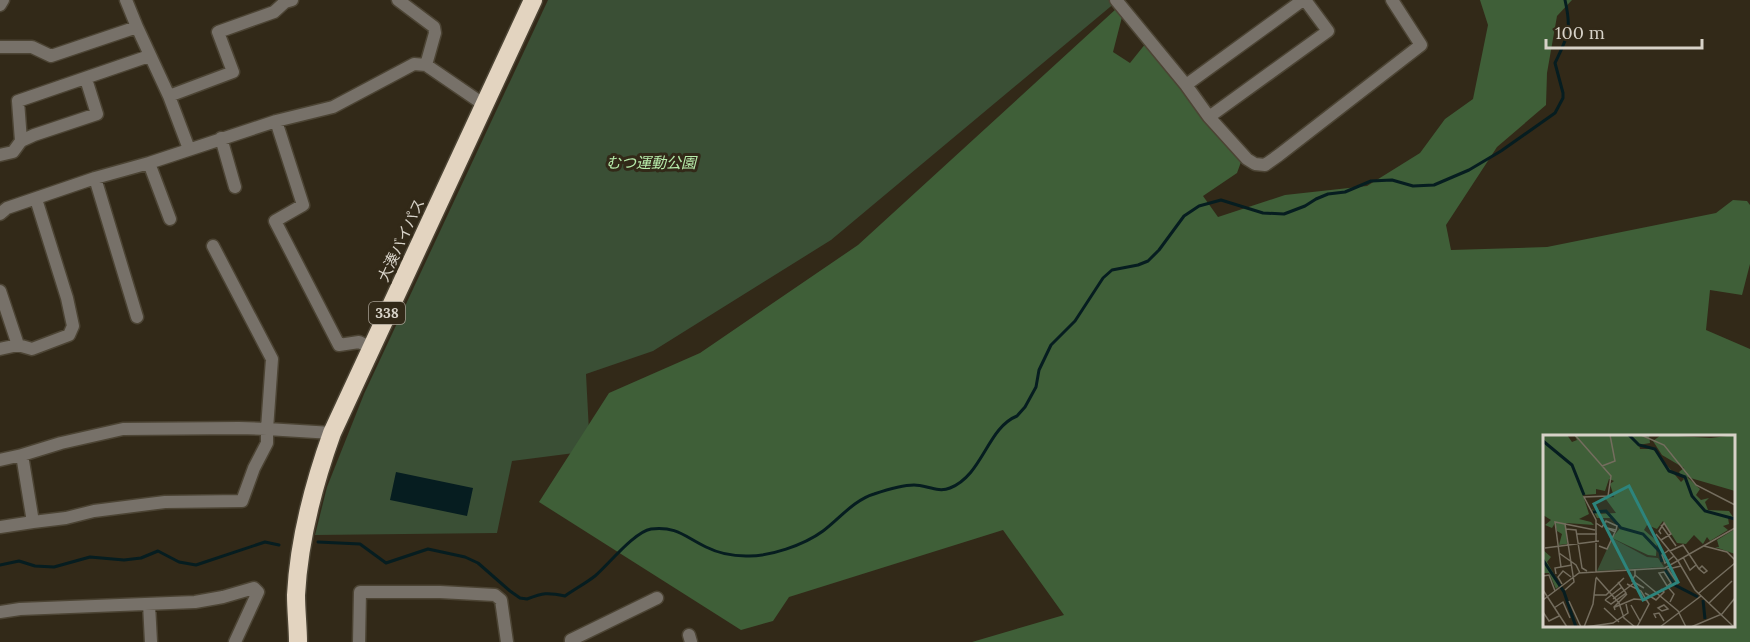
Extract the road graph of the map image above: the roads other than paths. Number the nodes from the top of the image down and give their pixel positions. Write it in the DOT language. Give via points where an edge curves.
graph roads {
  1 [pos="3,0"];
  2 [pos="126,0"];
  3 [pos="292,0"];
  4 [pos="398,0"];
  5 [pos="533,0"];
  6 [pos="1116,0"];
  7 [pos="1304,0"];
  8 [pos="1392,0"];
  9 [pos="0,5"];
  10 [pos="137,27"];
  11 [pos="0,47"];
  12 [pos="149,56"];
  13 [pos="426,65"];
  14 [pos="86,79"];
  15 [pos="1186,85"];
  16 [pos="169,96"];
  17 [pos="483,104"];
  18 [pos="1209,117"];
  19 [pos="276,121"];
  20 [pos="221,138"];
  21 [pos="21,141"];
  22 [pos="189,149"];
  23 [pos="0,155"];
  24 [pos="149,163"];
  25 [pos="95,178"];
  26 [pos="235,187"];
  27 [pos="36,199"];
  28 [pos="2,206"];
  29 [pos="170,219"];
  30 [pos="213,246"];
  31 [pos="0,291"];
  32 [pos="137,317"];
  33 [pos="18,345"];
  34 [pos="372,348"];
  35 [pos="0,349"];
  36 [pos="267,429"];
  37 [pos="333,433"];
  38 [pos="22,454"];
  39 [pos="0,460"];
  40 [pos="33,522"];
  41 [pos="0,526"];
  42 [pos="657,598"];
  43 [pos="149,604"];
  44 [pos="0,612"];
  45 [pos="151,642"];
  46 [pos="235,642"];
  47 [pos="298,642"];
  48 [pos="359,642"];
  49 [pos="507,642"];
  50 [pos="571,642"];
  1 -- 9 [label="street"];
  2 -- 10 [label="street"];
  3 -- 16 [label="street" via="274,12 218,32 233,72"];
  4 -- 13 [label="street" via="434,27"];
  5 -- 17 [label="highway, 大湊バイパス / 338"];
  6 -- 15 [label="street"];
  7 -- 15 [label="street"];
  7 -- 18 [label="street" via="1328,31"];
  8 -- 18 [label="street" via="1421,45 1280,156 1265,165 1255,164"];
  10 -- 11 [label="street" via="51,56 32,47"];
  10 -- 12 [label="street"];
  12 -- 14 [label="street"];
  12 -- 16 [label="street"];
  13 -- 17 [label="street"];
  13 -- 19 [label="street" via="414,64 333,106"];
  14 -- 21 [label="street" via="18,101"];
  14 -- 21 [label="street" via="97,114"];
  15 -- 18 [label="street"];
  16 -- 22 [label="street"];
  17 -- 34 [label="highway, 大湊バイパス / 338"];
  19 -- 20 [label="street"];
  19 -- 34 [label="street" via="303,205 275,221 339,345 359,342"];
  20 -- 22 [label="street"];
  20 -- 26 [label="street"];
  21 -- 23 [label="street" via="13,152"];
  22 -- 24 [label="street"];
  24 -- 25 [label="street"];
  24 -- 29 [label="street"];
  25 -- 27 [label="street"];
  25 -- 32 [label="street"];
  27 -- 28 [label="street"];
  27 -- 33 [label="street" via="73,326 69,335 32,349"];
  30 -- 36 [label="street" via="272,359"];
  31 -- 33 [label="street"];
  33 -- 35 [label="street"];
  34 -- 37 [label="highway, 大湊バイパス / 338"];
  36 -- 37 [label="street"];
  36 -- 38 [label="street" via="123,429"];
  36 -- 40 [label="street" via="267,444 242,501 165,502"];
  37 -- 47 [label="highway, 大湊バイパス / 338" via="308,509 300,551"];
  38 -- 39 [label="street"];
  38 -- 40 [label="street"];
  40 -- 41 [label="street"];
  42 -- 50 [label="street"];
  43 -- 44 [label="street"];
  43 -- 45 [label="street"];
  43 -- 46 [label="street" via="195,602 254,588 258,592"];
  48 -- 49 [label="street" via="360,592 440,592 495,595 501,600"];
}
